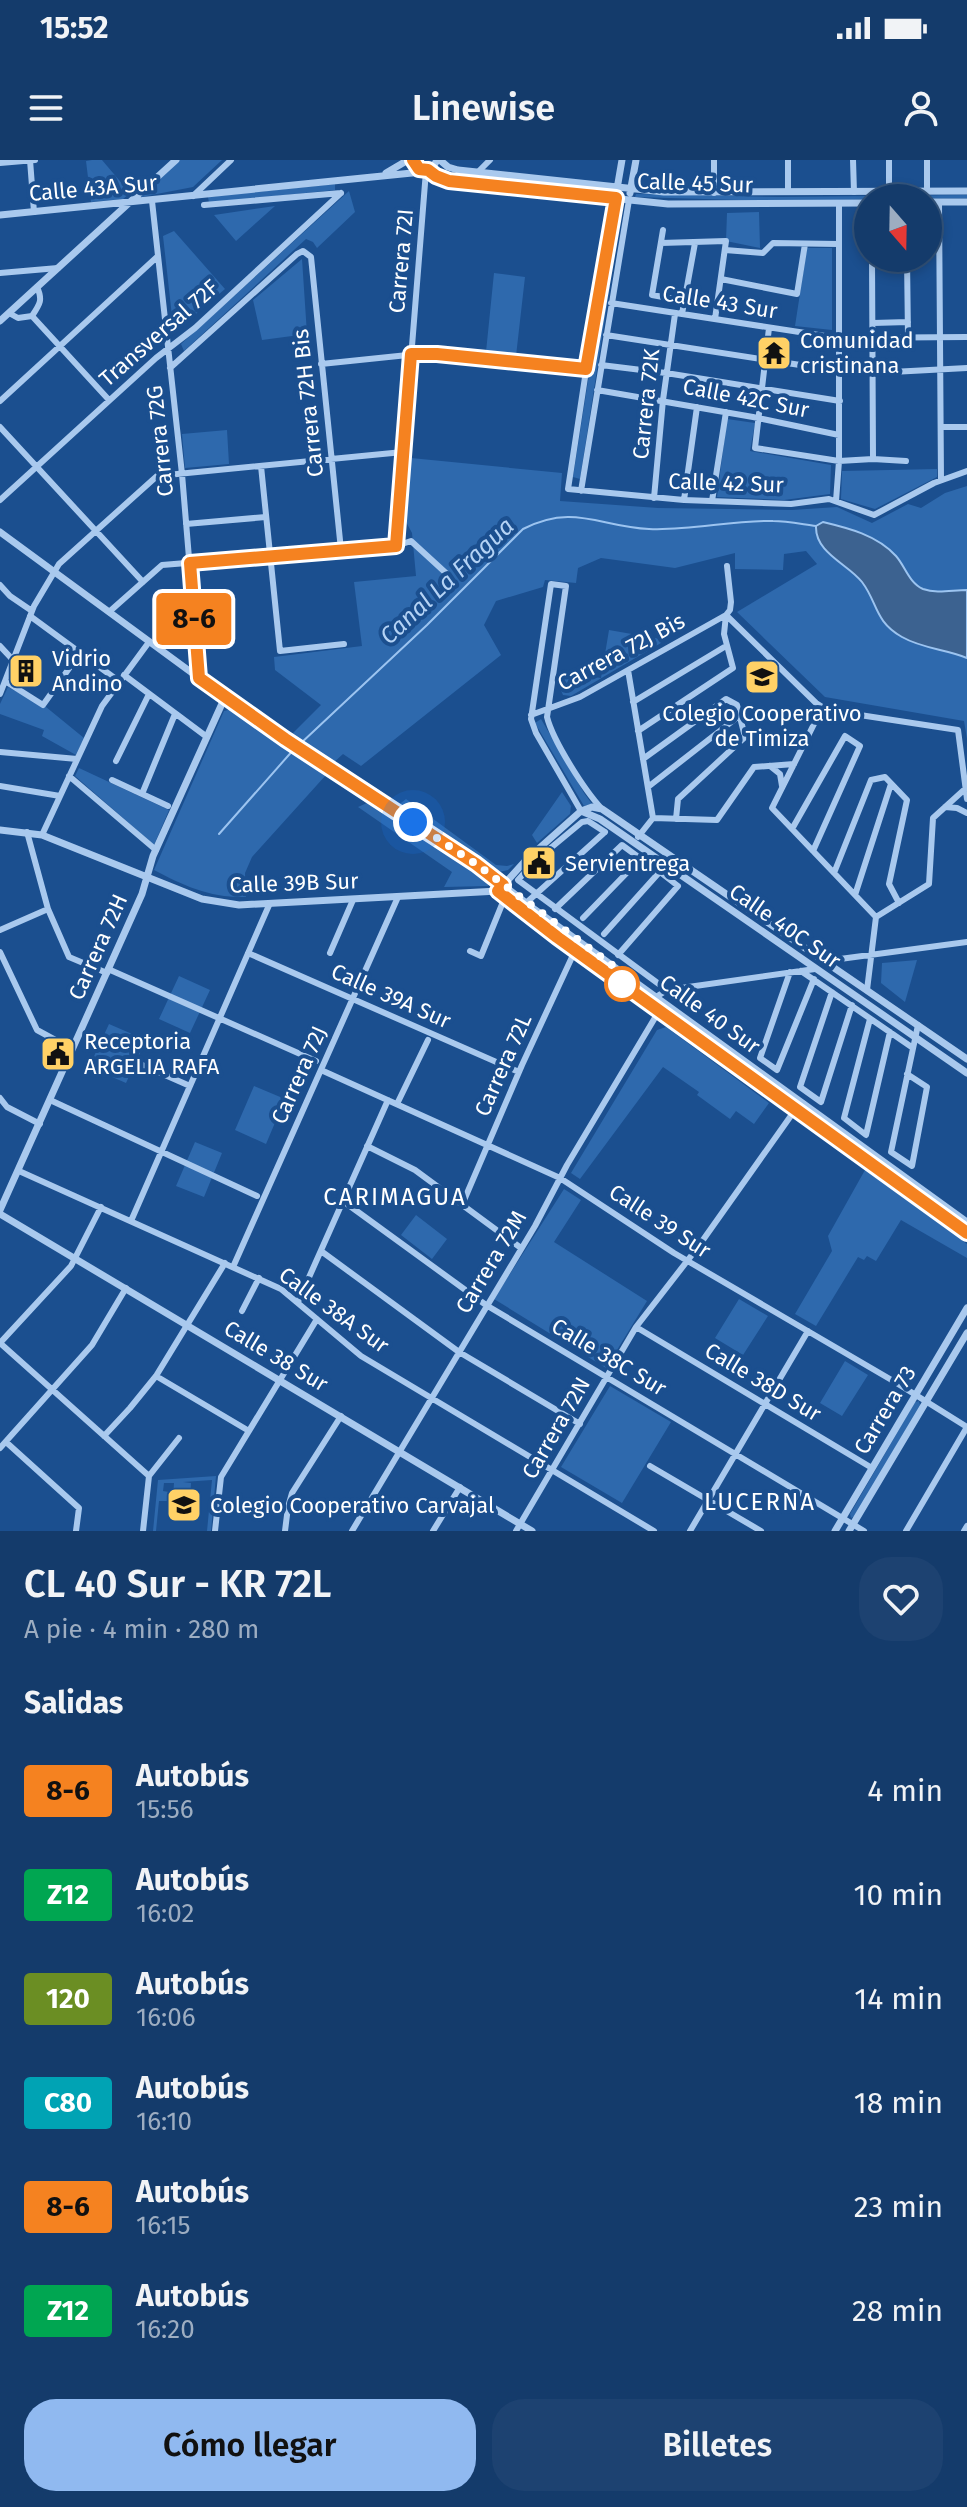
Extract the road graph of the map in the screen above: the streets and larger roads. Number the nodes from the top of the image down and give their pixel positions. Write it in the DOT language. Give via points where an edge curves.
graph roads {
  1 [pos="33,160"];
  2 [pos="176,160"];
  3 [pos="231,160"];
  4 [pos="411,160"];
  5 [pos="438,160"];
  6 [pos="490,160"];
  7 [pos="622,160"];
  8 [pos="636,160"];
  9 [pos="714,160"];
  10 [pos="788,160"];
  11 [pos="853,160"];
  12 [pos="889,160"];
  13 [pos="927,160"];
  14 [pos="0,163"];
  15 [pos="425,170"];
  16 [pos="478,172"];
  17 [pos="380,176"];
  18 [pos="889,184"];
  19 [pos="927,184"];
  20 [pos="275,187"];
  21 [pos="617,188"];
  22 [pos="631,189"];
  23 [pos="942,191"];
  24 [pos="967,191"];
  25 [pos="788,192"];
  26 [pos="854,192"];
  27 [pos="714,193"];
  28 [pos="313,195"];
  29 [pos="192,196"];
  30 [pos="616,198"];
  31 [pos="276,199"];
  32 [pos="629,200"];
  33 [pos="152,201"];
  34 [pos="942,202"];
  35 [pos="967,202"];
  36 [pos="129,203"];
  37 [pos="839,203"];
  38 [pos="854,203"];
  39 [pos="204,205"];
  40 [pos="34,212"];
  41 [pos="319,213"];
  42 [pos="0,215"];
  43 [pos="663,230"];
  44 [pos="661,243"];
  45 [pos="695,243"];
  46 [pos="805,244"];
  47 [pos="838,244"];
  48 [pos="725,250"];
  49 [pos="307,252"];
  50 [pos="158,256"];
  51 [pos="58,268"];
  52 [pos="872,272"];
  53 [pos="907,272"];
  54 [pos="939,272"];
  55 [pos="0,273"];
  56 [pos="601,275"];
  57 [pos="616,278"];
  58 [pos="721,279"];
  59 [pos="37,287"];
  60 [pos="685,301"];
  61 [pos="611,303"];
  62 [pos="9,313"];
  63 [pos="679,314"];
  64 [pos="32,316"];
  65 [pos="715,319"];
  66 [pos="0,321"];
  67 [pos="908,322"];
  68 [pos="873,323"];
  69 [pos="769,328"];
  70 [pos="606,335"];
  71 [pos="874,337"];
  72 [pos="908,337"];
  73 [pos="940,337"];
  74 [pos="967,337"];
  75 [pos="838,338"];
  76 [pos="671,345"];
  77 [pos="59,347"];
  78 [pos="168,348"];
  79 [pos="411,354"];
  80 [pos="766,361"];
  81 [pos="321,364"];
  82 [pos="601,365"];
  83 [pos="170,368"];
  84 [pos="967,368"];
  85 [pos="586,369"];
  86 [pos="941,370"];
  87 [pos="839,371"];
  88 [pos="666,373"];
  89 [pos="873,373"];
  90 [pos="597,390"];
  91 [pos="762,390"];
  92 [pos="109,400"];
  93 [pos="663,400"];
  94 [pos="0,401"];
  95 [pos="840,401"];
  96 [pos="697,407"];
  97 [pos="726,412"];
  98 [pos="759,418"];
  99 [pos="0,427"];
  100 [pos="941,427"];
  101 [pos="967,427"];
  102 [pos="839,435"];
  103 [pos="403,452"];
  104 [pos="332,459"];
  105 [pos="873,459"];
  106 [pos="839,461"];
  107 [pos="906,461"];
  108 [pos="261,466"];
  109 [pos="36,467"];
  110 [pos="967,471"];
  111 [pos="182,474"];
  112 [pos="941,480"];
  113 [pos="581,491"];
  114 [pos="654,498"];
  115 [pos="0,500"];
  116 [pos="684,500"];
  117 [pos="712,501"];
  118 [pos="836,501"];
  119 [pos="266,517"];
  120 [pos="186,524"];
  121 [pos="95,530"];
  122 [pos="0,532"];
  123 [pos="396,546"];
  124 [pos="341,550"];
  125 [pos="270,556"];
  126 [pos="190,563"];
  127 [pos="727,566"];
  128 [pos="54,571"];
  129 [pos="447,574"];
  130 [pos="143,582"];
  131 [pos="0,585"];
  132 [pos="109,612"];
  133 [pos="31,613"];
  134 [pos="726,615"];
  135 [pos="544,630"];
  136 [pos="558,633"];
  137 [pos="149,642"];
  138 [pos="344,644"];
  139 [pos="0,646"];
  140 [pos="726,646"];
  141 [pos="80,653"];
  142 [pos="13,660"];
  143 [pos="628,670"];
  144 [pos="199,678"];
  145 [pos="122,679"];
  146 [pos="2,688"];
  147 [pos="149,694"];
  148 [pos="225,697"];
  149 [pos="633,702"];
  150 [pos="822,708"];
  151 [pos="547,710"];
  152 [pos="175,714"];
  153 [pos="531,715"];
  154 [pos="739,716"];
  155 [pos="638,731"];
  156 [pos="207,737"];
  157 [pos="0,752"];
  158 [pos="77,759"];
  159 [pos="643,759"];
  160 [pos="116,761"];
  161 [pos="794,764"];
  162 [pos="767,765"];
  163 [pos="69,776"];
  164 [pos="112,780"];
  165 [pos="891,784"];
  166 [pos="0,786"];
  167 [pos="648,787"];
  168 [pos="782,787"];
  169 [pos="965,789"];
  170 [pos="142,794"];
  171 [pos="60,796"];
  172 [pos="967,799"];
  173 [pos="168,806"];
  174 [pos="945,807"];
  175 [pos="602,809"];
  176 [pos="581,811"];
  177 [pos="967,813"];
  178 [pos="653,818"];
  179 [pos="676,819"];
  180 [pos="570,826"];
  181 [pos="608,829"];
  182 [pos="792,829"];
  183 [pos="0,830"];
  184 [pos="27,832"];
  185 [pos="640,834"];
  186 [pos="42,835"];
  187 [pos="633,843"];
  188 [pos="156,850"];
  189 [pos="813,851"];
  190 [pos="644,856"];
  191 [pos="662,869"];
  192 [pos="834,873"];
  193 [pos="146,876"];
  194 [pos="500,888"];
  195 [pos="535,895"];
  196 [pos="855,895"];
  197 [pos="398,897"];
  198 [pos="353,900"];
  199 [pos="507,902"];
  200 [pos="270,903"];
  201 [pos="526,903"];
  202 [pos="899,903"];
  203 [pos="48,909"];
  204 [pos="555,909"];
  205 [pos="876,917"];
  206 [pos="583,918"];
  207 [pos="0,930"];
  208 [pos="783,932"];
  209 [pos="604,934"];
  210 [pos="579,942"];
  211 [pos="776,942"];
  212 [pos="967,942"];
  213 [pos="575,950"];
  214 [pos="470,951"];
  215 [pos="0,952"];
  216 [pos="248,953"];
  217 [pos="330,953"];
  218 [pos="618,955"];
  219 [pos="871,955"];
  220 [pos="825,961"];
  221 [pos="815,969"];
  222 [pos="107,971"];
  223 [pos="801,971"];
  224 [pos="790,972"];
  225 [pos="814,979"];
  226 [pos="667,990"];
  227 [pos="867,990"];
  228 [pos="832,992"];
  229 [pos="656,997"];
  230 [pos="353,999"];
  231 [pos="852,1005"];
  232 [pos="659,1011"];
  233 [pos="220,1019"];
  234 [pos="870,1019"];
  235 [pos="918,1025"];
  236 [pos="890,1032"];
  237 [pos="915,1038"];
  238 [pos="428,1040"];
  239 [pos="913,1048"];
  240 [pos="72,1049"];
  241 [pos="967,1059"];
  242 [pos="316,1061"];
  243 [pos="140,1064"];
  244 [pos="321,1070"];
  245 [pos="519,1072"];
  246 [pos="967,1073"];
  247 [pos="907,1074"];
  248 [pos="190,1086"];
  249 [pos="0,1098"];
  250 [pos="50,1100"];
  251 [pos="388,1100"];
  252 [pos="800,1101"];
  253 [pos="397,1104"];
  254 [pos="795,1110"];
  255 [pos="40,1124"];
  256 [pos="487,1145"];
  257 [pos="367,1146"];
  258 [pos="162,1152"];
  259 [pos="19,1171"];
  260 [pos="560,1178"];
  261 [pos="257,1196"];
  262 [pos="343,1201"];
  263 [pos="462,1205"];
  264 [pos="101,1207"];
  265 [pos="0,1212"];
  266 [pos="131,1221"];
  267 [pos="967,1222"];
  268 [pos="967,1233"];
  269 [pos="521,1248"];
  270 [pos="321,1251"];
  271 [pos="76,1258"];
  272 [pos="687,1261"];
  273 [pos="225,1263"];
  274 [pos="233,1267"];
  275 [pos="259,1278"];
  276 [pos="126,1288"];
  277 [pos="298,1302"];
  278 [pos="486,1305"];
  279 [pos="967,1308"];
  280 [pos="242,1311"];
  281 [pos="317,1319"];
  282 [pos="187,1325"];
  283 [pos="636,1327"];
  284 [pos="808,1331"];
  285 [pos="967,1333"];
  286 [pos="0,1343"];
  287 [pos="459,1352"];
  288 [pos="156,1376"];
  289 [pos="607,1377"];
  290 [pos="280,1380"];
  291 [pos="52,1390"];
  292 [pos="915,1395"];
  293 [pos="431,1398"];
  294 [pos="926,1401"];
  295 [pos="765,1404"];
  296 [pos="341,1416"];
  297 [pos="580,1424"];
  298 [pos="967,1427"];
  299 [pos="249,1431"];
  300 [pos="104,1436"];
  301 [pos="179,1438"];
  302 [pos="3,1445"];
  303 [pos="400,1452"];
  304 [pos="736,1454"];
  305 [pos="650,1466"];
  306 [pos="872,1468"];
  307 [pos="553,1470"];
  308 [pos="149,1476"];
  309 [pos="460,1487"];
  310 [pos="708,1500"];
  311 [pos="843,1518"];
  312 [pos="967,1526"];
  313 [pos="518,1528"];
  314 [pos="851,1528"];
  315 [pos="76,1531"];
  316 [pos="143,1531"];
  317 [pos="215,1531"];
  318 [pos="285,1531"];
  319 [pos="352,1531"];
  320 [pos="433,1531"];
  321 [pos="532,1531"];
  322 [pos="654,1531"];
  323 [pos="690,1531"];
  324 [pos="761,1531"];
  325 [pos="835,1531"];
  326 [pos="864,1531"];
  327 [pos="906,1531"];
  328 [pos="964,1531"];
  1 -- 14 [label="street, Calle 43A Sur"];
  1 -- 40 [label="street"];
  2 -- 36 [label="street"];
  3 -- 29 [label="street"];
  4 -- 15 [label="street"];
  4 -- 17 [label="street, Calle 43A Sur"];
  5 -- 15 [label="street"];
  5 -- 16 [label="street, Calle 45 Sur" via="453,169"];
  6 -- 16 [label="street"];
  7 -- 21 [label="street"];
  8 -- 22 [label="street"];
  9 -- 27 [label="street"];
  10 -- 25 [label="street"];
  11 -- 26 [label="street"];
  12 -- 18 [label="street"];
  13 -- 19 [label="street"];
  15 -- 17 [label="street, Calle 43A Sur"];
  15 -- 30 [label="street, Calle 45 Sur" via="449,181"];
  15 -- 79 [label="street, Carrera 72I"];
  16 -- 21 [label="street, Calle 45 Sur"];
  17 -- 20 [label="street, Calle 43A Sur"];
  20 -- 29 [label="street, Calle 43A Sur"];
  20 -- 31 [label="street"];
  21 -- 22 [label="street, Calle 45 Sur"];
  21 -- 30 [label="street"];
  22 -- 27 [label="street, Calle 45 Sur"];
  22 -- 32 [label="street"];
  23 -- 24 [label="street, Calle 45 Sur"];
  25 -- 26 [label="street, Calle 45 Sur"];
  25 -- 27 [label="street, Calle 45 Sur"];
  28 -- 31 [label="street"];
  28 -- 41 [label="street"];
  28 -- 41 [label="street, Transversal 72F" via="341,193"];
  29 -- 33 [label="street, Calle 43A Sur"];
  30 -- 32 [label="street, Calle 45 Sur"];
  30 -- 56 [label="street"];
  31 -- 39 [label="street"];
  32 -- 37 [label="street, Calle 45 Sur"];
  32 -- 57 [label="street"];
  33 -- 36 [label="street, Calle 43A Sur"];
  33 -- 50 [label="street, Carrera 72G"];
  34 -- 35 [label="street"];
  36 -- 40 [label="street, Calle 43A Sur"];
  36 -- 51 [label="street"];
  37 -- 38 [label="street, Calle 45 Sur"];
  37 -- 47 [label="street"];
  40 -- 42 [label="street, Calle 43A Sur"];
  41 -- 78 [label="street, Transversal 72F"];
  43 -- 44 [label="street"];
  44 -- 45 [label="street"];
  44 -- 60 [label="street" via="652,295"];
  45 -- 48 [label="street" via="726,241"];
  45 -- 60 [label="street, Carrera 72K"];
  46 -- 47 [label="street"];
  46 -- 48 [label="street" via="771,244 763,253"];
  46 -- 58 [label="street" via="797,294"];
  47 -- 75 [label="street"];
  48 -- 58 [label="street"];
  49 -- 81 [label="street, Carrera 72H Bis"];
  49 -- 83 [label="street, Transversal 72F" via="297,254"];
  50 -- 77 [label="street"];
  50 -- 78 [label="street, Carrera 72G"];
  51 -- 55 [label="street"];
  51 -- 59 [label="street"];
  52 -- 68 [label="street"];
  53 -- 67 [label="street"];
  54 -- 73 [label="street"];
  56 -- 57 [label="street"];
  56 -- 85 [label="street"];
  57 -- 61 [label="street"];
  58 -- 65 [label="street"];
  59 -- 62 [label="street"];
  59 -- 64 [label="street" via="41,303"];
  60 -- 63 [label="street, Carrera 72K"];
  61 -- 63 [label="street, Calle 43 Sur"];
  61 -- 70 [label="street"];
  62 -- 64 [label="street"];
  62 -- 66 [label="street"];
  63 -- 65 [label="street, Calle 43 Sur"];
  63 -- 76 [label="street, Carrera 72K"];
  64 -- 77 [label="street"];
  65 -- 69 [label="street, Calle 43 Sur"];
  67 -- 68 [label="street"];
  67 -- 72 [label="street"];
  68 -- 71 [label="street"];
  69 -- 75 [label="street, Calle 43 Sur"];
  69 -- 80 [label="street"];
  70 -- 76 [label="street"];
  70 -- 82 [label="street"];
  71 -- 72 [label="street, Calle 43 Sur"];
  71 -- 75 [label="street, Calle 43 Sur"];
  71 -- 89 [label="street"];
  72 -- 73 [label="street, Calle 43 Sur"];
  73 -- 74 [label="street, Calle 43 Sur"];
  73 -- 86 [label="street"];
  75 -- 87 [label="street"];
  76 -- 80 [label="street"];
  76 -- 88 [label="street, Carrera 72K"];
  77 -- 92 [label="street"];
  77 -- 94 [label="street"];
  78 -- 83 [label="street, Carrera 72G"];
  78 -- 92 [label="street, Transversal 72F"];
  79 -- 81 [label="street"];
  79 -- 85 [label="street"];
  79 -- 103 [label="street, Carrera 72I"];
  80 -- 87 [label="street"];
  80 -- 91 [label="street"];
  81 -- 104 [label="street, Carrera 72H Bis"];
  82 -- 88 [label="street"];
  82 -- 90 [label="street"];
  83 -- 111 [label="street, Carrera 72G"];
  84 -- 86 [label="street"];
  85 -- 113 [label="street, Calle 42 Sur" via="568,489"];
  86 -- 89 [label="street"];
  86 -- 100 [label="street"];
  87 -- 95 [label="street"];
  88 -- 91 [label="street"];
  88 -- 93 [label="street, Carrera 72K"];
  89 -- 105 [label="street"];
  90 -- 93 [label="street, Calle 42C Sur"];
  90 -- 113 [label="street"];
  91 -- 95 [label="street"];
  91 -- 98 [label="street"];
  92 -- 109 [label="street, Transversal 72F"];
  93 -- 96 [label="street, Calle 42C Sur"];
  93 -- 114 [label="street, Carrera 72K"];
  95 -- 102 [label="street"];
  96 -- 97 [label="street, Calle 42C Sur"];
  96 -- 116 [label="street"];
  97 -- 98 [label="street, Calle 42C Sur"];
  97 -- 117 [label="street"];
  98 -- 102 [label="street, Calle 42C Sur"];
  98 -- 106 [label="street" via="755,448"];
  99 -- 109 [label="street"];
  100 -- 101 [label="street"];
  100 -- 112 [label="street"];
  102 -- 106 [label="street"];
  103 -- 104 [label="street"];
  103 -- 123 [label="street, Carrera 72I"];
  104 -- 108 [label="street"];
  104 -- 124 [label="street, Carrera 72H Bis"];
  105 -- 106 [label="street"];
  105 -- 107 [label="street"];
  106 -- 118 [label="street"];
  108 -- 111 [label="street"];
  108 -- 119 [label="street"];
  109 -- 115 [label="street, Transversal 72F"];
  109 -- 121 [label="street"];
  110 -- 112 [label="street"];
  111 -- 120 [label="street, Carrera 72G"];
  111 -- 121 [label="street" via="157,476"];
  112 -- 118 [label="street, Calle 42 Sur" via="879,513"];
  113 -- 114 [label="street, Calle 42 Sur"];
  114 -- 116 [label="street, Calle 42 Sur"];
  116 -- 117 [label="street, Calle 42 Sur"];
  117 -- 118 [label="street, Calle 42 Sur"];
  119 -- 120 [label="street"];
  119 -- 125 [label="street"];
  120 -- 126 [label="street, Carrera 72G"];
  121 -- 128 [label="street"];
  121 -- 130 [label="street"];
  122 -- 128 [label="street, Calle 40 Sur"];
  123 -- 124 [label="street"];
  123 -- 129 [label="street" via="411,541"];
  124 -- 125 [label="street"];
  125 -- 126 [label="street"];
  125 -- 138 [label="street" via="280,651"];
  126 -- 130 [label="street" via="162,565"];
  126 -- 144 [label="street, Carrera 72G"];
  127 -- 134 [label="street" via="731,602"];
  128 -- 132 [label="street, Calle 40 Sur"];
  128 -- 133 [label="street"];
  130 -- 132 [label="street"];
  131 -- 133 [label="street"];
  132 -- 137 [label="street, Calle 40 Sur"];
  133 -- 141 [label="street"];
  133 -- 142 [label="street"];
  134 -- 140 [label="street"];
  134 -- 143 [label="street, Carrera 72J Bis"];
  134 -- 150 [label="street"];
  135 -- 136 [label="street"];
  135 -- 136 [label="street" via="551,584 566,586"];
  135 -- 153 [label="street"];
  136 -- 151 [label="street"];
  137 -- 144 [label="street, Calle 40 Sur"];
  137 -- 145 [label="street"];
  139 -- 142 [label="street"];
  140 -- 149 [label="street"];
  140 -- 155 [label="street" via="733,668"];
  141 -- 145 [label="street"];
  141 -- 146 [label="street" via="43,705"];
  142 -- 146 [label="street"];
  143 -- 149 [label="street"];
  143 -- 151 [label="street, Carrera 72J Bis"];
  144 -- 148 [label="street, Calle 40 Sur"];
  145 -- 147 [label="street"];
  145 -- 158 [label="street" via="102,706"];
  147 -- 152 [label="street"];
  147 -- 160 [label="street"];
  148 -- 156 [label="street, Carrera 72H"];
  148 -- 194 [label="street, Calle 40 Sur" via="476,864"];
  149 -- 155 [label="street"];
  150 -- 161 [label="street"];
  150 -- 169 [label="street" via="958,730"];
  151 -- 153 [label="street, Carrera 72J Bis"];
  151 -- 175 [label="street" via="551,729"];
  152 -- 156 [label="street"];
  152 -- 170 [label="street"];
  153 -- 176 [label="street"];
  154 -- 159 [label="street" via="737,705 726,699"];
  154 -- 167 [label="street"];
  154 -- 179 [label="street" via="744,739 678,799"];
  155 -- 159 [label="street"];
  156 -- 188 [label="street, Carrera 72H"];
  157 -- 158 [label="street"];
  158 -- 163 [label="street"];
  159 -- 167 [label="street"];
  161 -- 162 [label="street"];
  161 -- 168 [label="street"];
  162 -- 168 [label="street" via="777,770"];
  162 -- 179 [label="street" via="754,767 714,821"];
  163 -- 171 [label="street"];
  163 -- 188 [label="street"];
  164 -- 170 [label="street"];
  165 -- 192 [label="street" via="885,777 871,780"];
  165 -- 196 [label="street"];
  165 -- 202 [label="street" via="907,800 889,884"];
  166 -- 171 [label="street"];
  167 -- 178 [label="street"];
  168 -- 182 [label="street" via="772,808"];
  169 -- 172 [label="street"];
  169 -- 174 [label="street"];
  170 -- 173 [label="street"];
  171 -- 186 [label="street"];
  174 -- 177 [label="street"];
  174 -- 202 [label="street" via="933,818 929,884"];
  175 -- 176 [label="street"];
  175 -- 185 [label="street, Calle 40C Sur"];
  176 -- 180 [label="street"];
  176 -- 181 [label="street, Calle 40C Sur"];
  178 -- 179 [label="street"];
  178 -- 185 [label="street"];
  180 -- 181 [label="street" via="585,821"];
  180 -- 194 [label="street"];
  180 -- 195 [label="street, Calle 40 Sur" via="520,876 519,882"];
  181 -- 187 [label="street, Calle 40C Sur"];
  181 -- 195 [label="street"];
  182 -- 189 [label="street"];
  182 -- 189 [label="street" via="845,736 860,746"];
  183 -- 184 [label="street, Calle 39B Sur"];
  184 -- 186 [label="street, Calle 39B Sur"];
  184 -- 203 [label="street"];
  185 -- 187 [label="street"];
  185 -- 208 [label="street, Calle 40C Sur"];
  186 -- 193 [label="street, Calle 39B Sur"];
  187 -- 190 [label="street, Calle 40C Sur"];
  188 -- 193 [label="street, Carrera 72H"];
  189 -- 192 [label="street"];
  190 -- 191 [label="street, Calle 40C Sur"];
  190 -- 204 [label="street, Calle 40C Sur" via="622,845"];
  190 -- 206 [label="street"];
  191 -- 209 [label="street"];
  191 -- 211 [label="street, Calle 40C Sur"];
  191 -- 218 [label="street, Calle 40C Sur" via="678,886"];
  192 -- 196 [label="street"];
  193 -- 200 [label="street, Calle 39B Sur" via="211,902"];
  193 -- 222 [label="street, Carrera 72H"];
  194 -- 197 [label="street, Calle 39B Sur"];
  194 -- 199 [label="street, Calle 40 Sur"];
  194 -- 201 [label="street, Calle 40 Sur"];
  195 -- 201 [label="street"];
  195 -- 204 [label="street, Calle 40 Sur"];
  196 -- 205 [label="street"];
  197 -- 198 [label="street, Calle 39B Sur"];
  197 -- 230 [label="street, Carrera 72J"];
  198 -- 200 [label="street, Calle 39B Sur"];
  198 -- 217 [label="street"];
  199 -- 213 [label="street, Calle 40 Sur"];
  199 -- 214 [label="street" via="481,956"];
  200 -- 216 [label="street"];
  201 -- 210 [label="street, Calle 40 Sur"];
  202 -- 205 [label="street"];
  203 -- 207 [label="street"];
  203 -- 222 [label="street" via="69,957"];
  204 -- 218 [label="street, Calle 40 Sur"];
  205 -- 219 [label="street"];
  208 -- 211 [label="street"];
  208 -- 220 [label="street, Calle 40C Sur"];
  210 -- 213 [label="street, Carrera 72L"];
  210 -- 229 [label="street, Calle 40 Sur"];
  211 -- 221 [label="street, Calle 40C Sur"];
  212 -- 219 [label="street"];
  213 -- 232 [label="street, Calle 40 Sur"];
  213 -- 245 [label="street, Carrera 72L"];
  215 -- 240 [label="street" via="40,1033"];
  216 -- 230 [label="street, Calle 39A Sur"];
  216 -- 233 [label="street"];
  218 -- 226 [label="street, Calle 40 Sur"];
  219 -- 220 [label="street"];
  219 -- 227 [label="street"];
  220 -- 227 [label="street, Calle 40C Sur"];
  221 -- 223 [label="street"];
  221 -- 237 [label="street, Calle 40C Sur"];
  222 -- 233 [label="street"];
  222 -- 240 [label="street, Carrera 72H"];
  223 -- 224 [label="street"];
  223 -- 225 [label="street, Calle 40C Sur"];
  224 -- 225 [label="street, Calle 40 Sur" via="760,1058 777,1070"];
  224 -- 226 [label="street"];
  225 -- 228 [label="street, Calle 40C Sur"];
  226 -- 229 [label="street"];
  227 -- 235 [label="street, Calle 40C Sur"];
  228 -- 231 [label="street, Calle 40C Sur"];
  228 -- 231 [label="street" via="800,1087 821,1102"];
  229 -- 252 [label="street, Calle 40 Sur"];
  230 -- 244 [label="street, Carrera 72J"];
  230 -- 245 [label="street, Calle 39A Sur"];
  231 -- 234 [label="street, Calle 40C Sur"];
  232 -- 254 [label="street, Calle 40 Sur"];
  232 -- 260 [label="street, Carrera 72M"];
  233 -- 242 [label="street"];
  233 -- 248 [label="street"];
  234 -- 236 [label="street, Calle 40C Sur"];
  234 -- 236 [label="street" via="844,1118 866,1135"];
  235 -- 237 [label="street"];
  235 -- 241 [label="street, Calle 40C Sur"];
  236 -- 239 [label="street, Calle 40C Sur"];
  237 -- 239 [label="street"];
  237 -- 246 [label="street, Calle 40C Sur"];
  238 -- 253 [label="street"];
  239 -- 247 [label="street"];
  240 -- 250 [label="street, Carrera 72H"];
  243 -- 248 [label="street"];
  244 -- 251 [label="street, Calle 39 Sur"];
  244 -- 274 [label="street, Carrera 72J"];
  245 -- 256 [label="street, Carrera 72L"];
  247 -- 247 [label="street" via="927,1087 912,1166 891,1152"];
  248 -- 258 [label="street"];
  249 -- 255 [label="street"];
  250 -- 255 [label="street, Carrera 72H"];
  250 -- 258 [label="street"];
  251 -- 253 [label="street, Calle 39 Sur"];
  251 -- 257 [label="street"];
  252 -- 254 [label="street"];
  252 -- 267 [label="street, Calle 40 Sur"];
  253 -- 256 [label="street, Calle 39 Sur"];
  254 -- 268 [label="street, Calle 40 Sur"];
  254 -- 272 [label="street, Carrera 72N"];
  255 -- 259 [label="street, Carrera 72H"];
  256 -- 260 [label="street, Calle 39 Sur"];
  256 -- 263 [label="street, Carrera 72L"];
  257 -- 262 [label="street"];
  257 -- 263 [label="street" via="415,1170"];
  258 -- 261 [label="street"];
  258 -- 266 [label="street"];
  259 -- 264 [label="street, Calle 38A Sur"];
  259 -- 265 [label="street, Carrera 72H"];
  260 -- 269 [label="street, Carrera 72M"];
  260 -- 272 [label="street, Calle 39 Sur"];
  262 -- 270 [label="street"];
  262 -- 278 [label="street, Calle 38C Sur"];
  263 -- 269 [label="street"];
  264 -- 266 [label="street, Calle 38A Sur"];
  264 -- 271 [label="street"];
  265 -- 271 [label="street, Calle 38 Sur"];
  266 -- 273 [label="street, Calle 38A Sur"];
  269 -- 278 [label="street, Carrera 72M"];
  270 -- 277 [label="street"];
  270 -- 287 [label="street"];
  271 -- 276 [label="street, Calle 38 Sur"];
  271 -- 286 [label="street"];
  272 -- 283 [label="street, Carrera 72N"];
  272 -- 284 [label="street, Calle 39 Sur"];
  273 -- 274 [label="street, Calle 38A Sur"];
  273 -- 282 [label="street"];
  274 -- 275 [label="street, Calle 38A Sur"];
  275 -- 277 [label="street, Calle 38A Sur"];
  275 -- 280 [label="street"];
  276 -- 282 [label="street, Calle 38 Sur"];
  276 -- 291 [label="street" via="92,1345"];
  277 -- 281 [label="street, Calle 38A Sur"];
  278 -- 287 [label="street, Carrera 72M"];
  278 -- 289 [label="street, Calle 38C Sur"];
  279 -- 292 [label="street, Carrera 73"];
  281 -- 290 [label="street"];
  281 -- 293 [label="street, Calle 38A Sur" via="361,1356"];
  282 -- 288 [label="street"];
  282 -- 290 [label="street, Calle 38 Sur"];
  283 -- 289 [label="street, Carrera 72N"];
  283 -- 295 [label="street, Calle 38D Sur"];
  284 -- 292 [label="street, Calle 39 Sur"];
  284 -- 295 [label="street"];
  285 -- 294 [label="street, Carrera 73"];
  286 -- 291 [label="street"];
  287 -- 293 [label="street, Carrera 72M"];
  287 -- 297 [label="street"];
  288 -- 299 [label="street"];
  288 -- 300 [label="street"];
  289 -- 297 [label="street, Carrera 72N"];
  289 -- 304 [label="street, Calle 38C Sur"];
  290 -- 296 [label="street, Calle 38 Sur"];
  290 -- 299 [label="street"];
  291 -- 300 [label="street"];
  291 -- 302 [label="street"];
  292 -- 294 [label="street, Calle 39 Sur"];
  292 -- 306 [label="street, Carrera 73"];
  293 -- 303 [label="street, Carrera 72M"];
  293 -- 307 [label="street, Calle 38A Sur"];
  294 -- 298 [label="street, Calle 39 Sur"];
  294 -- 314 [label="street, Carrera 73"];
  295 -- 304 [label="street"];
  295 -- 306 [label="street, Calle 38D Sur"];
  296 -- 303 [label="street, Calle 38 Sur"];
  296 -- 318 [label="street" via="292,1493"];
  297 -- 307 [label="street, Carrera 72N"];
  298 -- 327 [label="street"];
  299 -- 317 [label="street" via="221,1477"];
  300 -- 308 [label="street"];
  301 -- 308 [label="street"];
  302 -- 315 [label="street" via="79,1508"];
  303 -- 309 [label="street, Calle 38 Sur"];
  303 -- 319 [label="street, Carrera 72M"];
  304 -- 310 [label="street"];
  304 -- 311 [label="street, Calle 38C Sur"];
  305 -- 310 [label="street"];
  306 -- 311 [label="street, Carrera 73"];
  307 -- 313 [label="street, Carrera 72N"];
  307 -- 322 [label="street, Calle 38A Sur"];
  308 -- 316 [label="street"];
  309 -- 313 [label="street, Calle 38 Sur"];
  309 -- 320 [label="street"];
  310 -- 323 [label="street"];
  310 -- 324 [label="street"];
  311 -- 314 [label="street, Calle 38C Sur"];
  311 -- 325 [label="street, Carrera 73"];
  312 -- 328 [label="street"];
  313 -- 321 [label="street, Calle 38 Sur"];
  314 -- 326 [label="street, Calle 38C Sur"];
}
